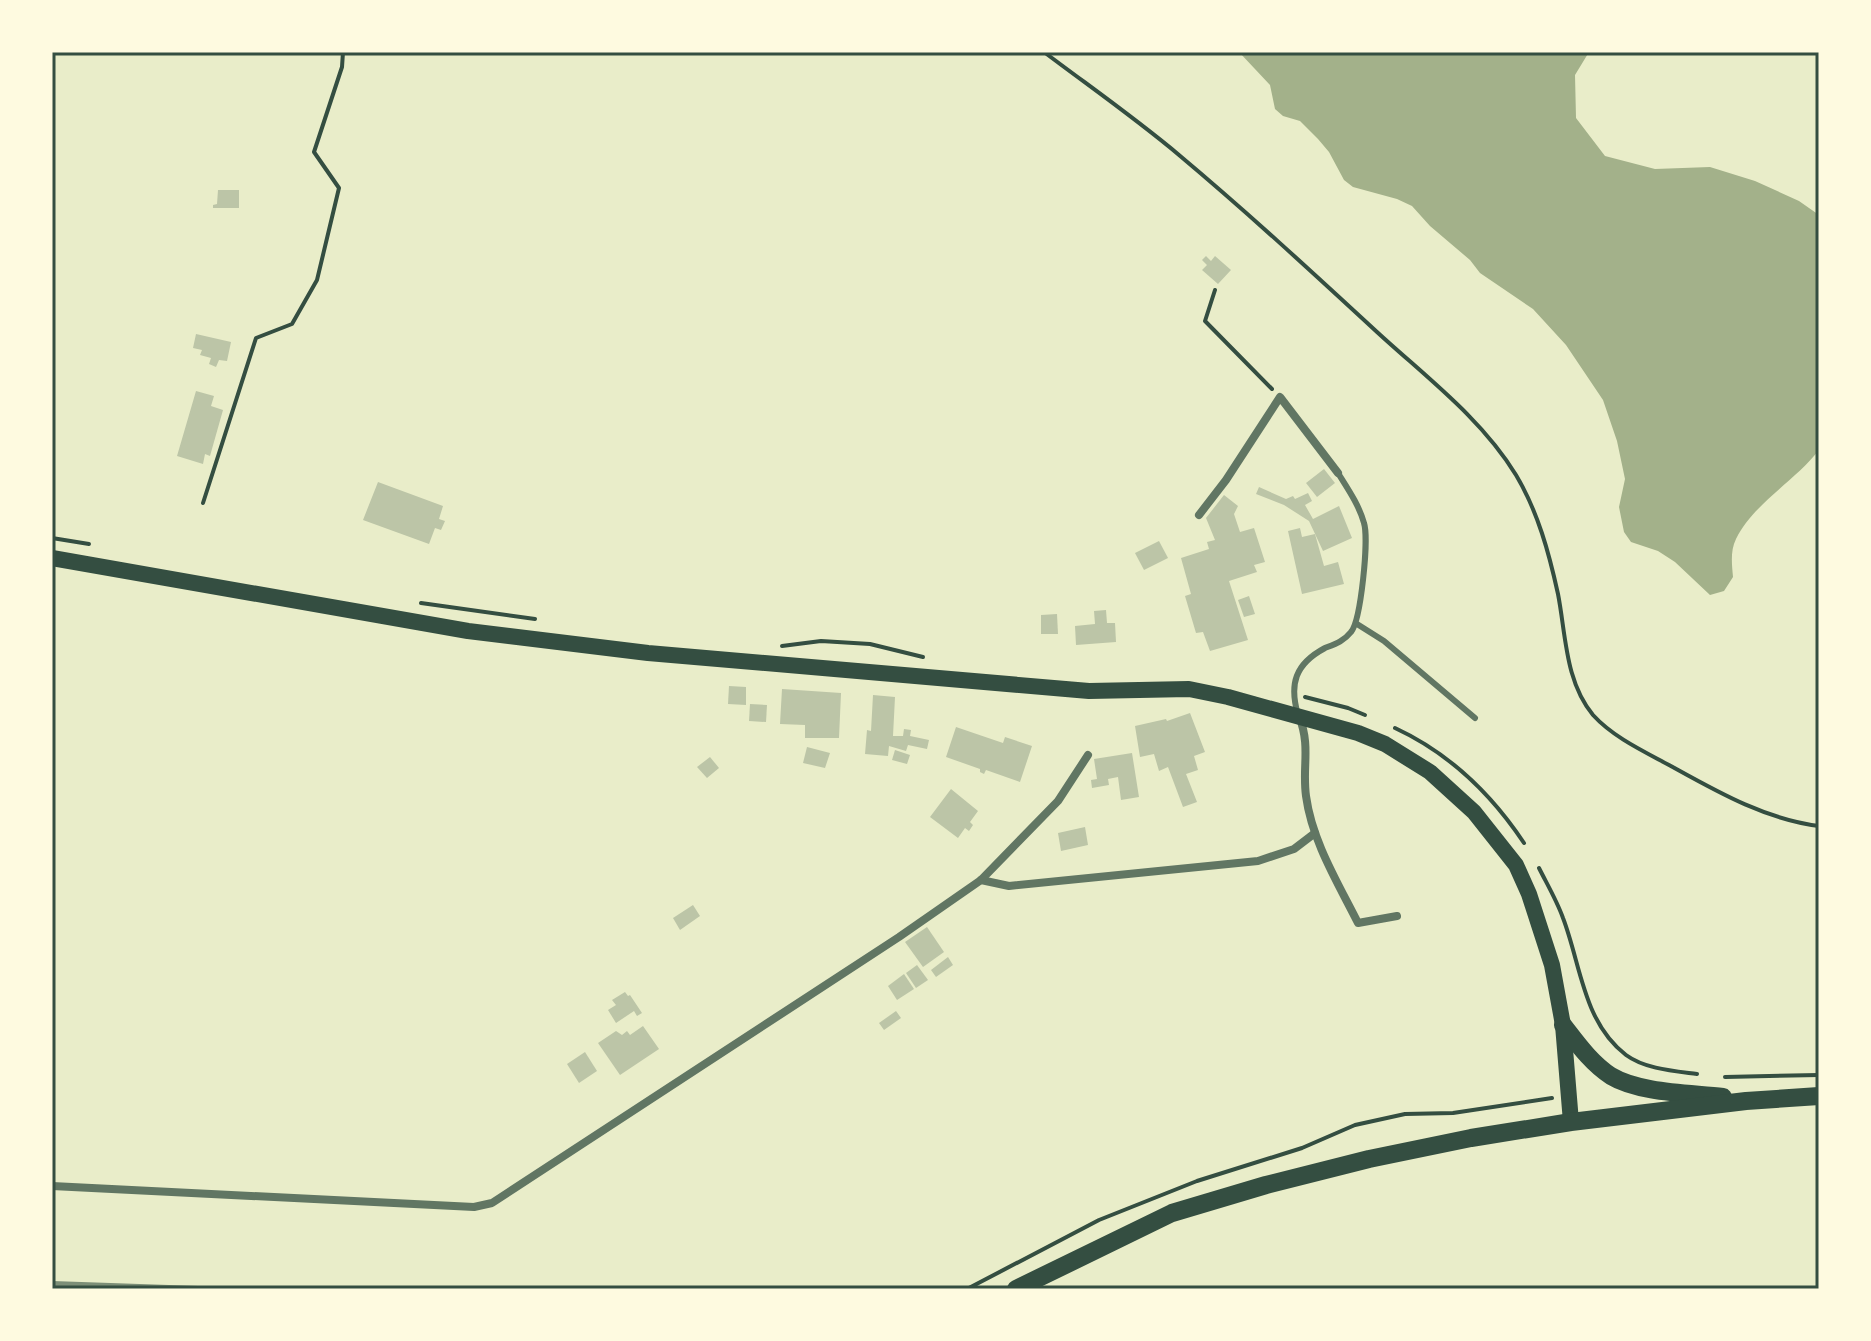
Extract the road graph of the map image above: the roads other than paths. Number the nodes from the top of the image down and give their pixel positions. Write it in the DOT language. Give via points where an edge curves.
graph roads {
  1 [pos="1338,473"];
  2 [pos="1199,515"];
  3 [pos="52,558"];
  4 [pos="1357,624"];
  5 [pos="1298,715"];
  6 [pos="1475,718"];
  7 [pos="1088,755"];
  8 [pos="1315,833"];
  9 [pos="981,880"];
  10 [pos="1397,916"];
  11 [pos="1563,1025"];
  12 [pos="1819,1096"];
  13 [pos="1746,1101"];
  14 [pos="1571,1122"];
  15 [pos="52,1186"];
  16 [pos="1016,1289"];
  1 -- 2 [label="street" via="1280,397"];
  1 -- 4 [label="lane" via="1357,503 1367,539"];
  3 -- 5 [label="main road" via="468,631 1034,688 1189,689"];
  4 -- 5 [label="lane" via="1294,680"];
  4 -- 6 [label="lane"];
  5 -- 8 [label="street" via="1307,737 1306,795"];
  5 -- 11 [label="main road" via="1385,744 1430,772 1474,812 1516,865 1529,894 1552,965"];
  7 -- 9 [label="street" via="1058,801"];
  8 -- 9 [label="street" via="1294,849 1258,861 1009,886"];
  8 -- 10 [label="street" via="1358,923"];
  9 -- 15 [label="street" via="492,1203 474,1207"];
  11 -- 13 [label="main road" via="1592,1061 1632,1085"];
  11 -- 14 [label="main road"];
  12 -- 13 [label="main road"];
  13 -- 14 [label="main road"];
  14 -- 16 [label="main road" via="1471,1138 1266,1185 1172,1213"];
}
